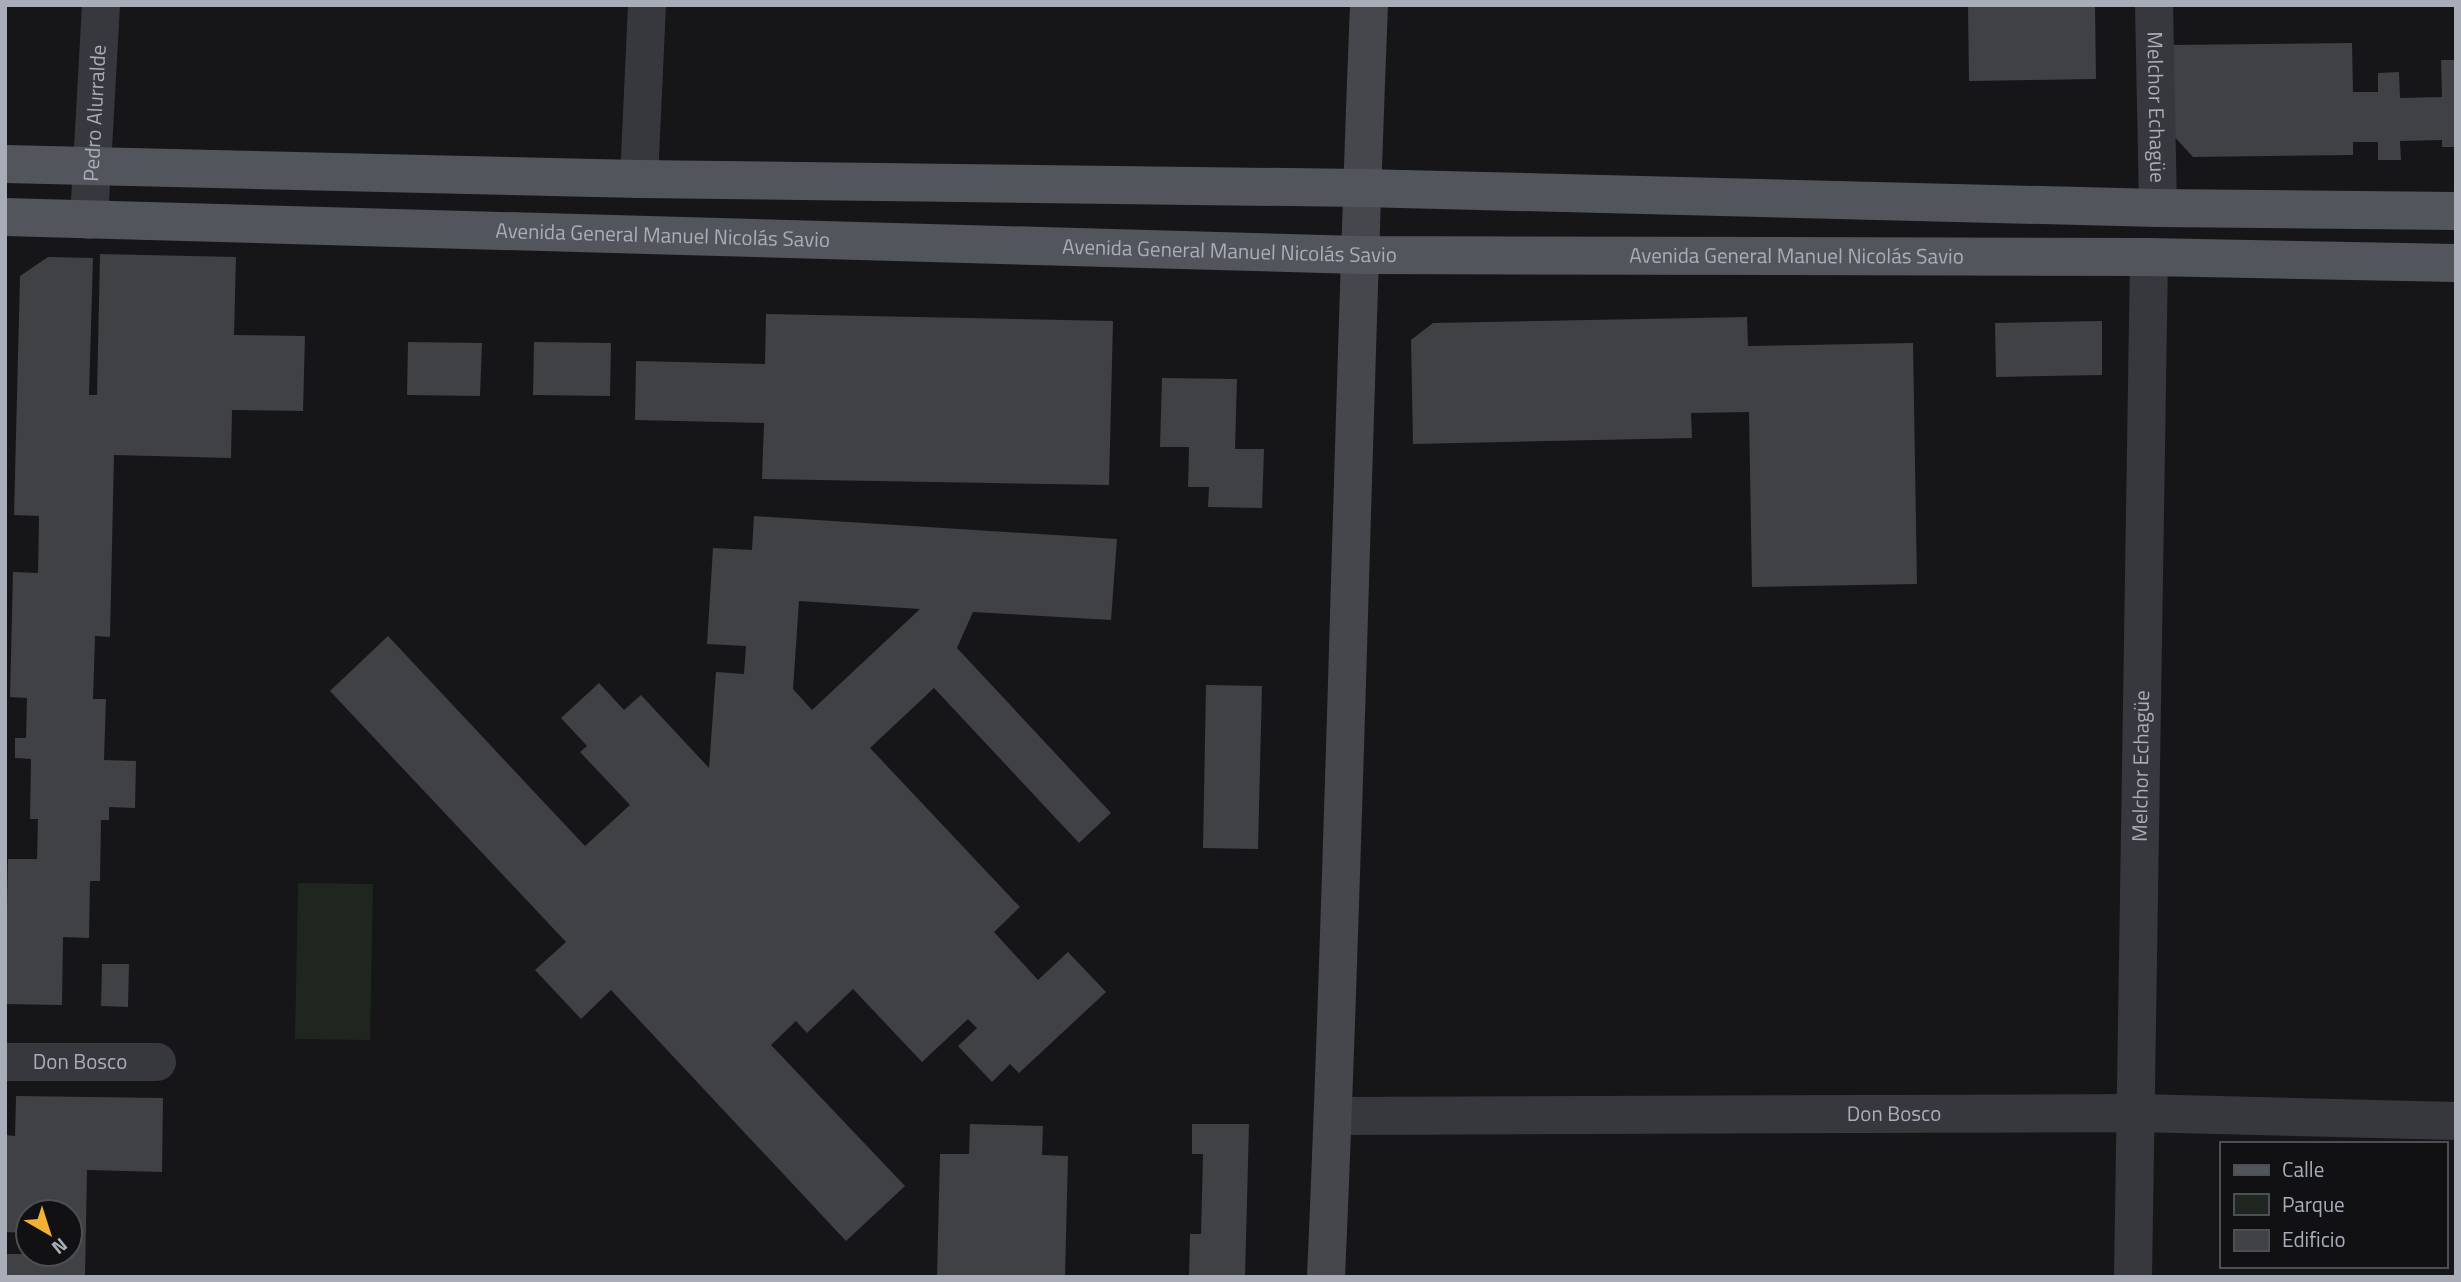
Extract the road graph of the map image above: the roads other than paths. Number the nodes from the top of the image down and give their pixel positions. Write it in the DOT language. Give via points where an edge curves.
graph roads {
  1 [pos="101,5"];
  2 [pos="647,5"];
  3 [pos="1369,5"];
  4 [pos="2154,5"];
  5 [pos="5,164"];
  6 [pos="91,166"];
  7 [pos="639,179"];
  8 [pos="1362,188"];
  9 [pos="2158,208"];
  10 [pos="2456,211"];
  11 [pos="5,217"];
  12 [pos="89,220"];
  13 [pos="1359,255"];
  14 [pos="2149,257"];
  15 [pos="2456,263"];
  16 [pos="5,1062"];
  17 [pos="157,1062"];
  18 [pos="2137,1113"];
  19 [pos="1334,1116"];
  20 [pos="2456,1121"];
  21 [pos="1326,1277"];
  22 [pos="2133,1277"];
  1 -- 6 [label="street, Pedro Alurralde"];
  2 -- 7 [label="street"];
  3 -- 8 [label="main road"];
  4 -- 9 [label="street, Melchor Echagüe"];
  5 -- 6 [label="main road"];
  6 -- 7 [label="main road"];
  6 -- 12 [label="street, Pedro Alurralde"];
  7 -- 8 [label="main road"];
  8 -- 9 [label="main road"];
  8 -- 13 [label="main road"];
  9 -- 10 [label="main road"];
  11 -- 12 [label="main road, Avenida General Manuel Nicolás Savio"];
  12 -- 13 [label="main road, Avenida General Manuel Nicolás Savio"];
  13 -- 14 [label="main road, Avenida General Manuel Nicolás Savio"];
  13 -- 19 [label="main road"];
  14 -- 15 [label="main road, Avenida General Manuel Nicolás Savio"];
  14 -- 18 [label="street, Melchor Echagüe"];
  16 -- 17 [label="street, Don Bosco"];
  18 -- 19 [label="street, Don Bosco"];
  18 -- 20 [label="street, Don Bosco"];
  18 -- 22 [label="street, Melchor Echagüe"];
  19 -- 21 [label="main road"];
}
